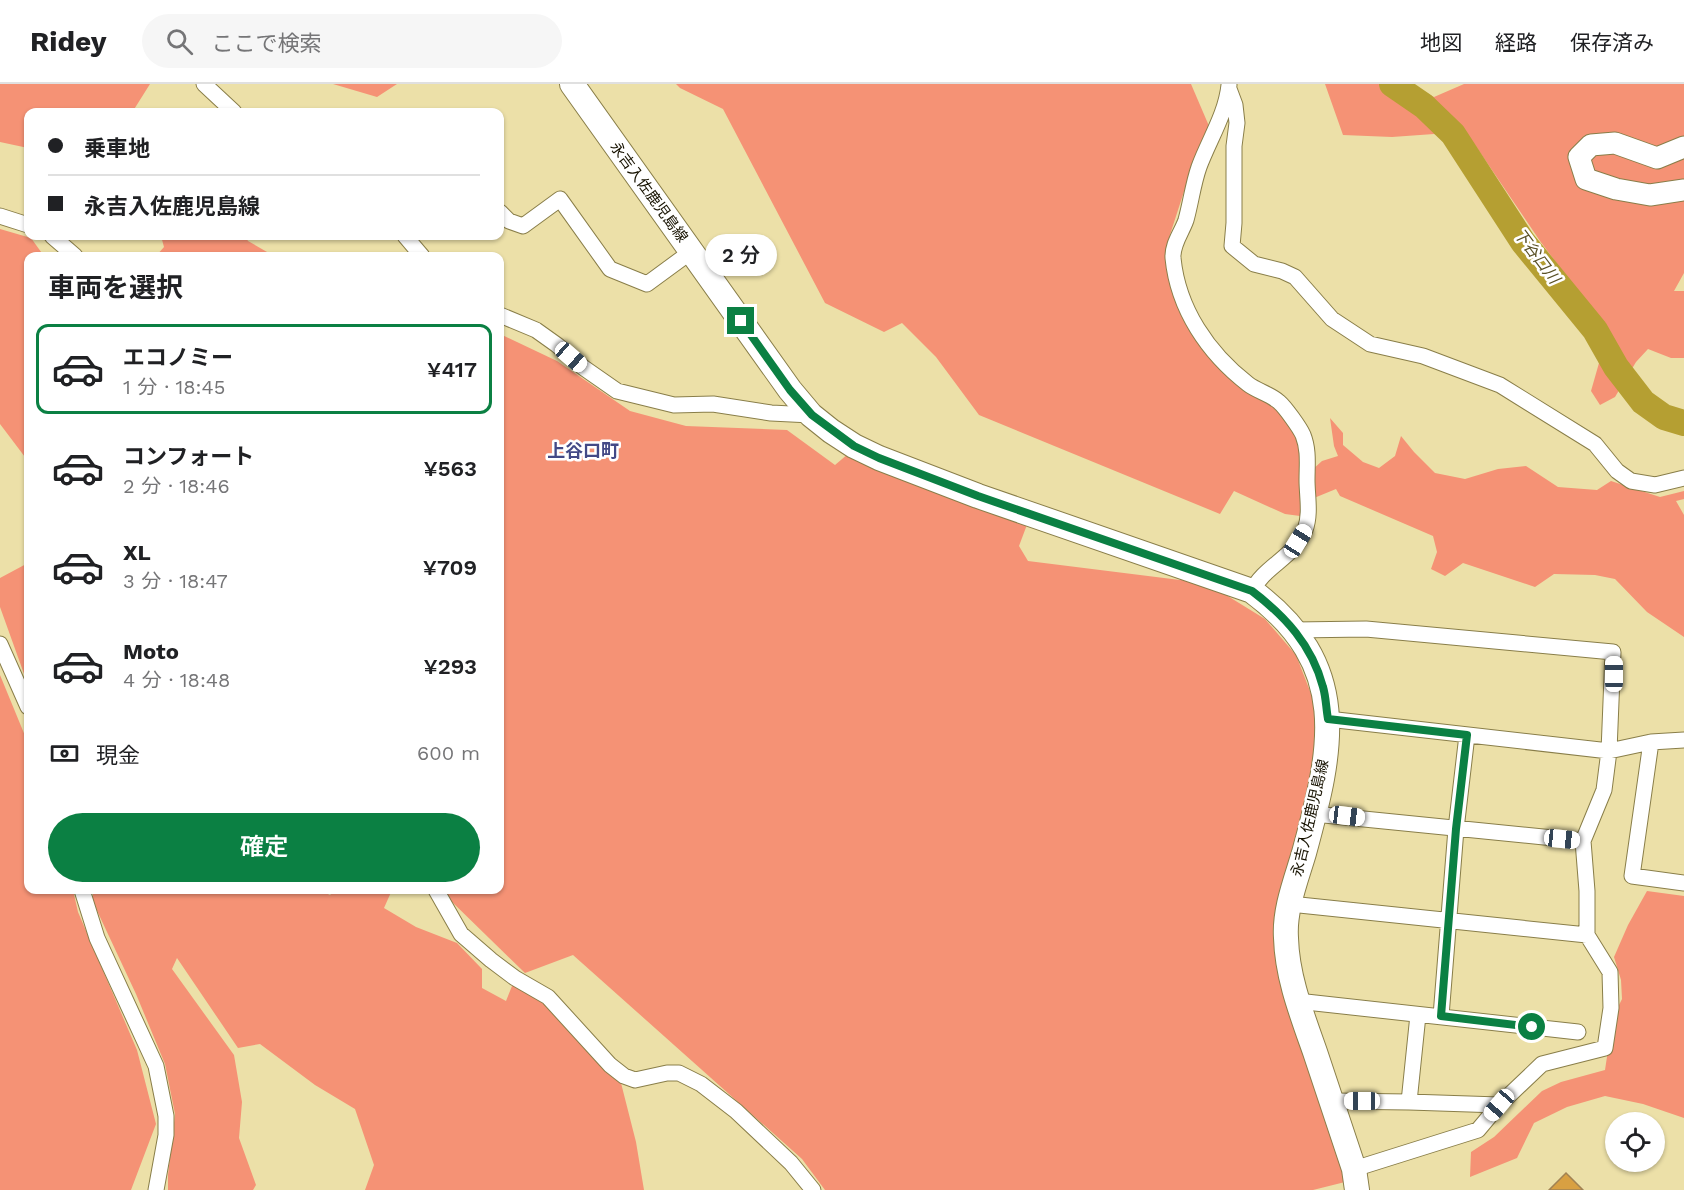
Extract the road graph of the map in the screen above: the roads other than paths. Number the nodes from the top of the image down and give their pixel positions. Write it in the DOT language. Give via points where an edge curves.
graph roads {
  1 [pos="204,84"];
  2 [pos="572,84"];
  3 [pos="1229,86"];
  4 [pos="230,108"];
  5 [pos="1684,147"];
  6 [pos="1684,190"];
  7 [pos="0,216"];
  8 [pos="504,216"];
  9 [pos="24,224"];
  10 [pos="57,240"];
  11 [pos="408,240"];
  12 [pos="692,251"];
  13 [pos="70,252"];
  14 [pos="419,252"];
  15 [pos="504,317"];
  16 [pos="812,415"];
  17 [pos="1684,478"];
  18 [pos="1252,591"];
  19 [pos="1295,630"];
  20 [pos="0,644"];
  21 [pos="24,698"];
  22 [pos="1328,719"];
  23 [pos="1467,735"];
  24 [pos="1684,740"];
  25 [pos="1651,742"];
  26 [pos="1609,751"];
  27 [pos="1314,814"];
  28 [pos="1456,829"];
  29 [pos="1583,841"];
  30 [pos="1684,883"];
  31 [pos="83,894"];
  32 [pos="438,894"];
  33 [pos="1290,904"];
  34 [pos="1448,920"];
  35 [pos="1587,934"];
  36 [pos="1297,1001"];
  37 [pos="1418,1015"];
  38 [pos="1441,1016"];
  39 [pos="1578,1032"];
  40 [pos="1332,1101"];
  41 [pos="1409,1102"];
  42 [pos="1499,1105"];
  43 [pos="1355,1179"];
  44 [pos="156,1190"];
  45 [pos="813,1190"];
  1 -- 4 [label="street"];
  2 -- 12 [label="main road, 永吉入佐鹿児島線"];
  3 -- 17 [label="street" via="1237,123 1232,246 1242,256 1254,264 1295,277 1332,319 1370,345 1423,356 1500,385 1595,444 1617,471 1631,481 1655,485"];
  3 -- 18 [label="street" via="1199,167 1173,256 1182,297 1209,349 1248,385 1280,402 1303,435 1309,463 1305,530 1291,552 1256,582"];
  5 -- 6 [label="main road" via="1657,158 1615,143 1591,145 1579,157 1586,179 1616,189 1650,195"];
  7 -- 9 [label="street"];
  8 -- 12 [label="street" via="523,226 560,199 610,269 647,284"];
  10 -- 13 [label="street"];
  11 -- 14 [label="street"];
  12 -- 16 [label="main road, 永吉入佐鹿児島線"];
  15 -- 16 [label="street" via="536,330 617,391 674,405 714,404"];
  16 -- 18 [label="main road, 永吉入佐鹿児島線" via="854,446 879,458"];
  18 -- 19 [label="main road, 永吉入佐鹿児島線"];
  19 -- 22 [label="main road, 永吉入佐鹿児島線" via="1312,656 1323,687"];
  19 -- 26 [label="street" via="1366,628 1614,652"];
  20 -- 21 [label="street"];
  22 -- 23 [label="street"];
  22 -- 27 [label="main road, 永吉入佐鹿児島線"];
  23 -- 26 [label="street"];
  23 -- 28 [label="street"];
  24 -- 25 [label="street"];
  25 -- 26 [label="street"];
  25 -- 30 [label="street" via="1632,876"];
  26 -- 29 [label="street" via="1604,790"];
  27 -- 28 [label="street"];
  27 -- 33 [label="main road, 永吉入佐鹿児島線"];
  28 -- 29 [label="street"];
  28 -- 34 [label="street"];
  29 -- 35 [label="street"];
  31 -- 44 [label="street" via="97,938 156,1066 166,1135"];
  32 -- 45 [label="street" via="461,934 515,978 548,997 610,1065 635,1080 679,1073 701,1084 791,1163"];
  33 -- 34 [label="street"];
  33 -- 36 [label="main road, 永吉入佐鹿児島線" via="1285,936"];
  34 -- 35 [label="street"];
  34 -- 38 [label="street"];
  35 -- 42 [label="street" via="1610,972 1611,1008 1605,1048 1542,1064"];
  36 -- 37 [label="street"];
  36 -- 40 [label="main road, 永吉入佐鹿児島線"];
  37 -- 38 [label="street"];
  37 -- 41 [label="street"];
  38 -- 39 [label="street"];
  40 -- 41 [label="street"];
  40 -- 43 [label="main road, 永吉入佐鹿児島線"];
  41 -- 42 [label="street"];
  42 -- 43 [label="street" via="1478,1130"];
}
